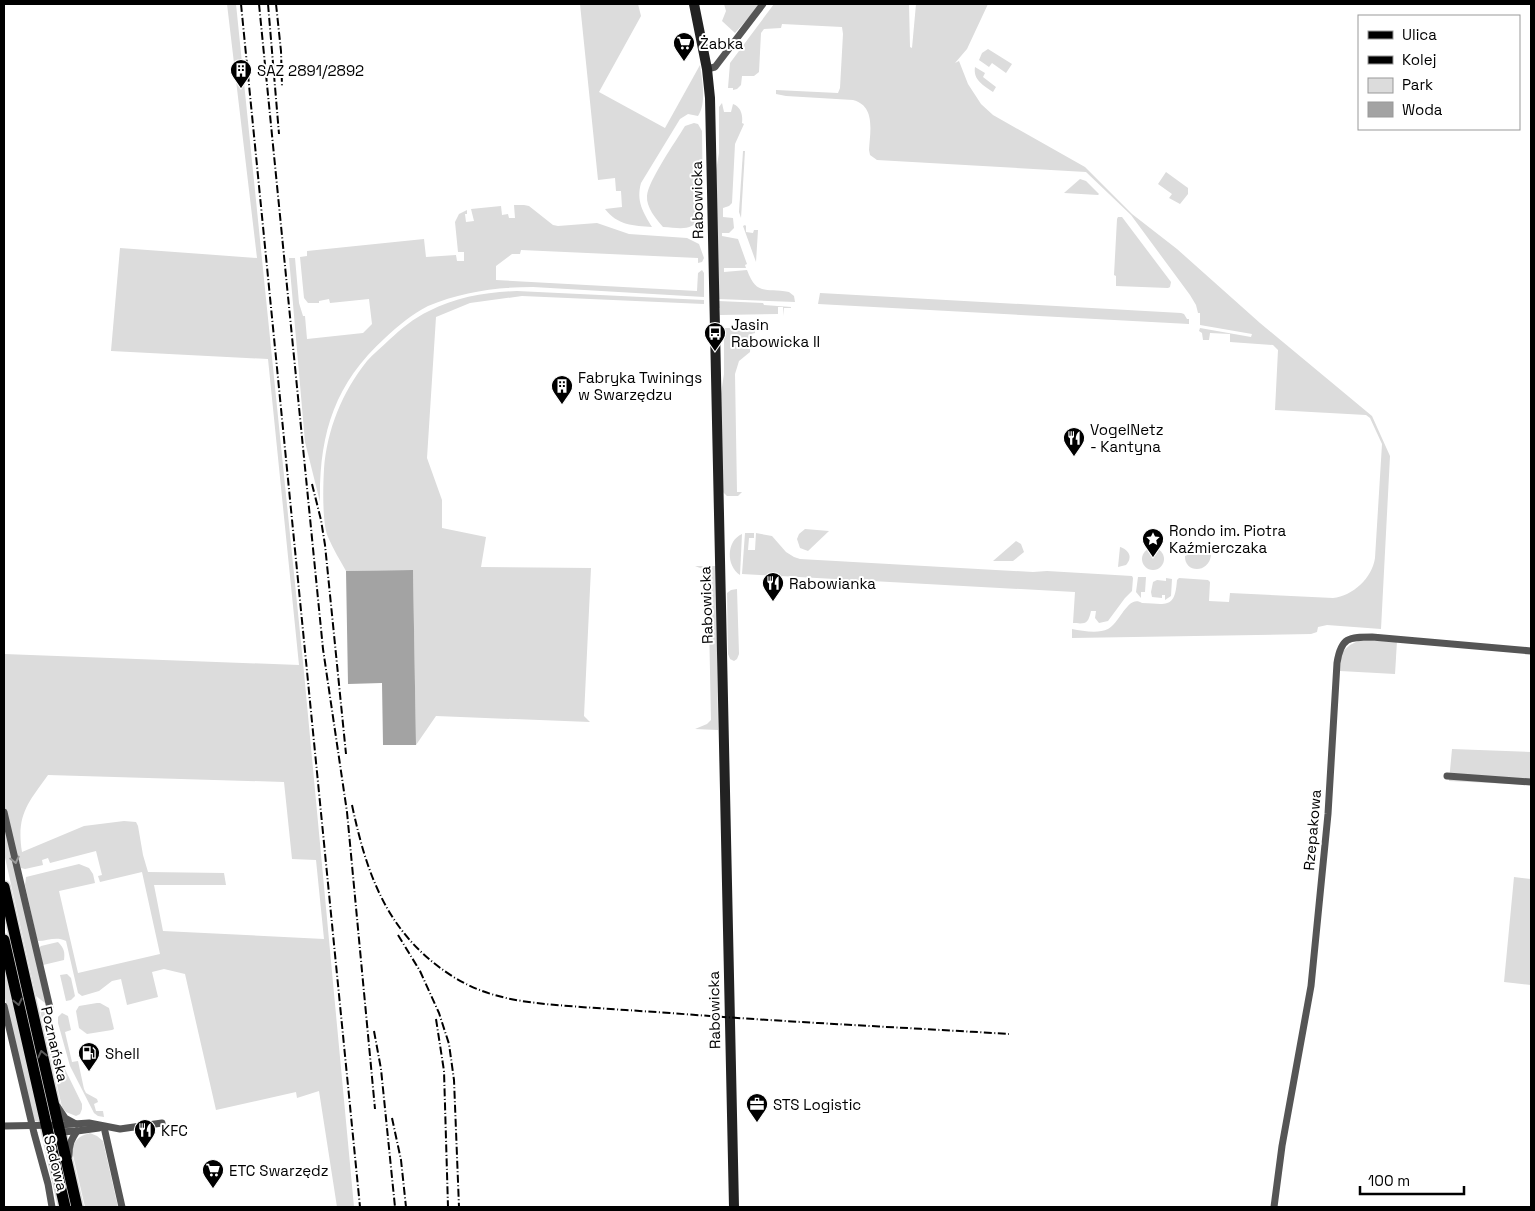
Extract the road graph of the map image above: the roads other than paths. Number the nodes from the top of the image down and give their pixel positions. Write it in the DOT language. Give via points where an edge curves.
graph roads {
  1 [pos="694,4"];
  2 [pos="763,4"];
  3 [pos="707,69"];
  4 [pos="1531,651"];
  5 [pos="1448,776"];
  6 [pos="1531,782"];
  7 [pos="4,812"];
  8 [pos="4,887"];
  9 [pos="4,940"];
  10 [pos="4,1006"];
  11 [pos="50,1008"];
  12 [pos="52,1095"];
  13 [pos="162,1123"];
  14 [pos="4,1126"];
  15 [pos="32,1126"];
  16 [pos="46,1126"];
  17 [pos="104,1127"];
  18 [pos="77,1128"];
  19 [pos="60,1129"];
  20 [pos="71,1178"];
  21 [pos="52,1207"];
  22 [pos="65,1207"];
  23 [pos="77,1207"];
  24 [pos="122,1207"];
  25 [pos="734,1207"];
  26 [pos="1274,1207"];
  1 -- 3 [label="street, Rabowicka"];
  2 -- 3 [label="street" via="715,67"];
  3 -- 25 [label="street, Rabowicka" via="712,172"];
  4 -- 26 [label="street, Rzepakowa" via="1372,637 1352,637 1339,650 1328,814 1311,986"];
  5 -- 6 [label="street"];
  7 -- 11 [label="street, one-way"];
  12 -- 8 [label="main road, Poznańska, one-way"];
  9 -- 16 [label="main road, Poznańska, one-way"];
  10 -- 15 [label="street, Sadowa"];
  12 -- 18 [label="street" via="62,1115"];
  12 -- 19 [label="main road, Poznańska"];
  13 -- 17 [label="street" via="120,1129"];
  14 -- 15 [label="street"];
  15 -- 16 [label="street"];
  15 -- 21 [label="street, Sadowa"];
  16 -- 19 [label="street"];
  16 -- 22 [label="main road, Poznańska"];
  17 -- 18 [label="street" via="89,1123"];
  17 -- 24 [label="street"];
  18 -- 19 [label="street"];
  18 -- 20 [label="street" via="69,1145"];
  19 -- 20 [label="main road, Poznańska"];
  20 -- 23 [label="main road, Poznańska"];
}
